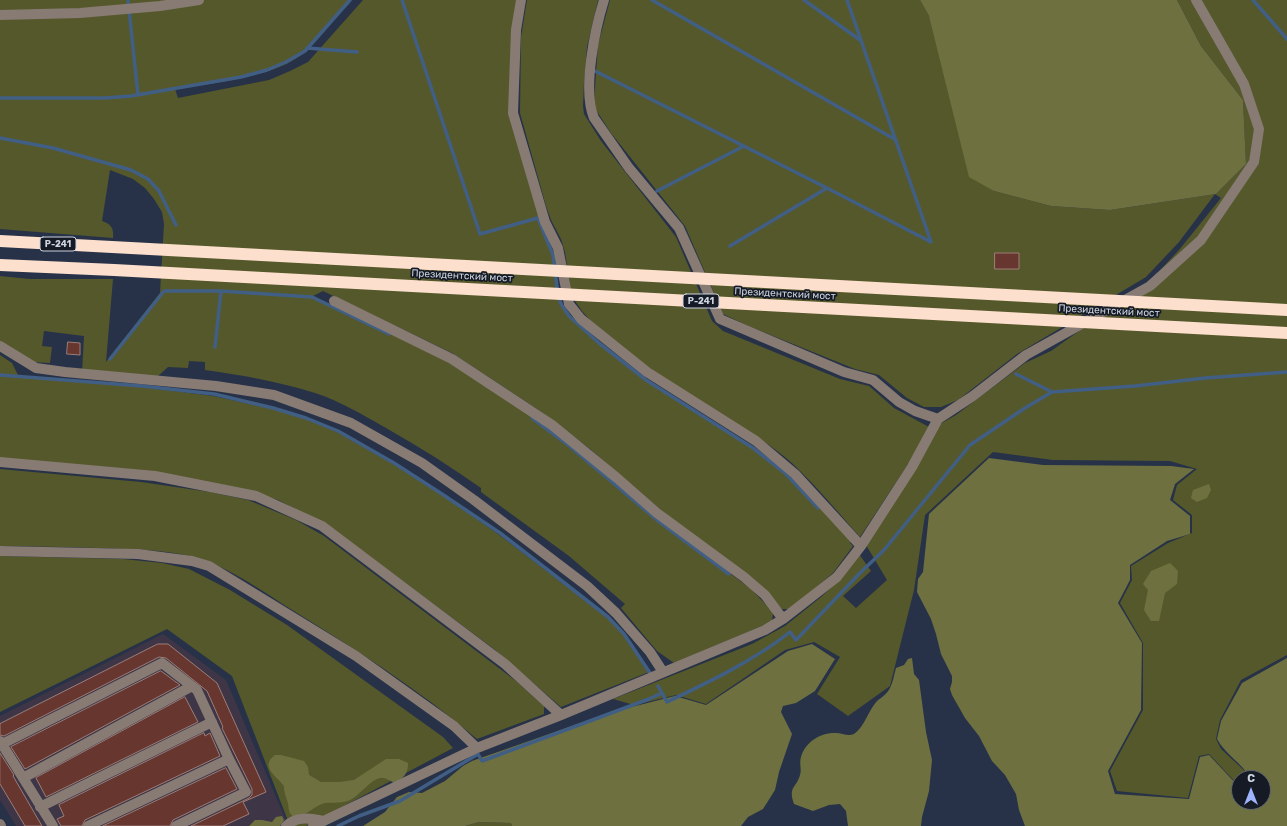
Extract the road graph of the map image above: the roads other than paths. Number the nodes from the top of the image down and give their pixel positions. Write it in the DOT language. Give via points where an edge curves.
graph roads {
  1 [pos="199,0"];
  2 [pos="521,0"];
  3 [pos="604,0"];
  4 [pos="1196,0"];
  5 [pos="0,15"];
  6 [pos="0,241"];
  7 [pos="0,265"];
  8 [pos="334,301"];
  9 [pos="1287,310"];
  10 [pos="1287,333"];
  11 [pos="0,346"];
  12 [pos="938,419"];
  13 [pos="0,462"];
  14 [pos="861,546"];
  15 [pos="0,551"];
  16 [pos="783,618"];
  17 [pos="663,672"];
  18 [pos="192,686"];
  19 [pos="561,715"];
  20 [pos="212,722"];
  21 [pos="1,742"];
  22 [pos="477,748"];
  23 [pos="229,759"];
  24 [pos="23,778"];
  25 [pos="40,807"];
  26 [pos="324,821"];
  27 [pos="53,826"];
  28 [pos="88,826"];
  29 [pos="176,826"];
  30 [pos="286,826"];
  31 [pos="313,826"];
  1 -- 5 [label="lane" via="80,13"];
  2 -- 14 [label="lane" via="516,30 514,113 545,222 558,248 569,304 581,318 647,372 756,441 796,474"];
  3 -- 12 [label="lane" via="593,45 590,110 629,168 679,228 720,319 844,372 873,380 915,411"];
  4 -- 12 [label="lane" via="1244,84 1259,129 1254,162 1201,240 1150,286 1026,355"];
  6 -- 9 [label="highway, Президентский мост / Р-241"];
  7 -- 10 [label="highway, Президентский мост / Р-241"];
  8 -- 16 [label="lane" via="452,359 552,425 657,513 744,577 765,595"];
  11 -- 17 [label="lane" via="36,368 216,386 274,395 351,423 422,463 587,586 616,613 650,652"];
  12 -- 14 [label="lane" via="912,467"];
  13 -- 19 [label="lane" via="155,476 256,496 322,526 505,664"];
  14 -- 16 [label="lane" via="837,577"];
  15 -- 22 [label="lane" via="138,554 192,561 209,566 356,656 454,726"];
  16 -- 17 [label="lane" via="765,630"];
  17 -- 19 [label="lane"];
  18 -- 20 [label="lane" via="197,690"];
  18 -- 21 [label="lane" via="162,663"];
  18 -- 24 [label="lane"];
  19 -- 22 [label="lane"];
  20 -- 23 [label="lane"];
  20 -- 25 [label="lane"];
  21 -- 24 [label="lane"];
  22 -- 26 [label="lane"];
  23 -- 28 [label="lane"];
  23 -- 29 [label="lane" via="246,792"];
  24 -- 25 [label="lane"];
  25 -- 27 [label="lane"];
  26 -- 30 [label="lane" via="305,818 290,822"];
  26 -- 31 [label="lane"];
}
